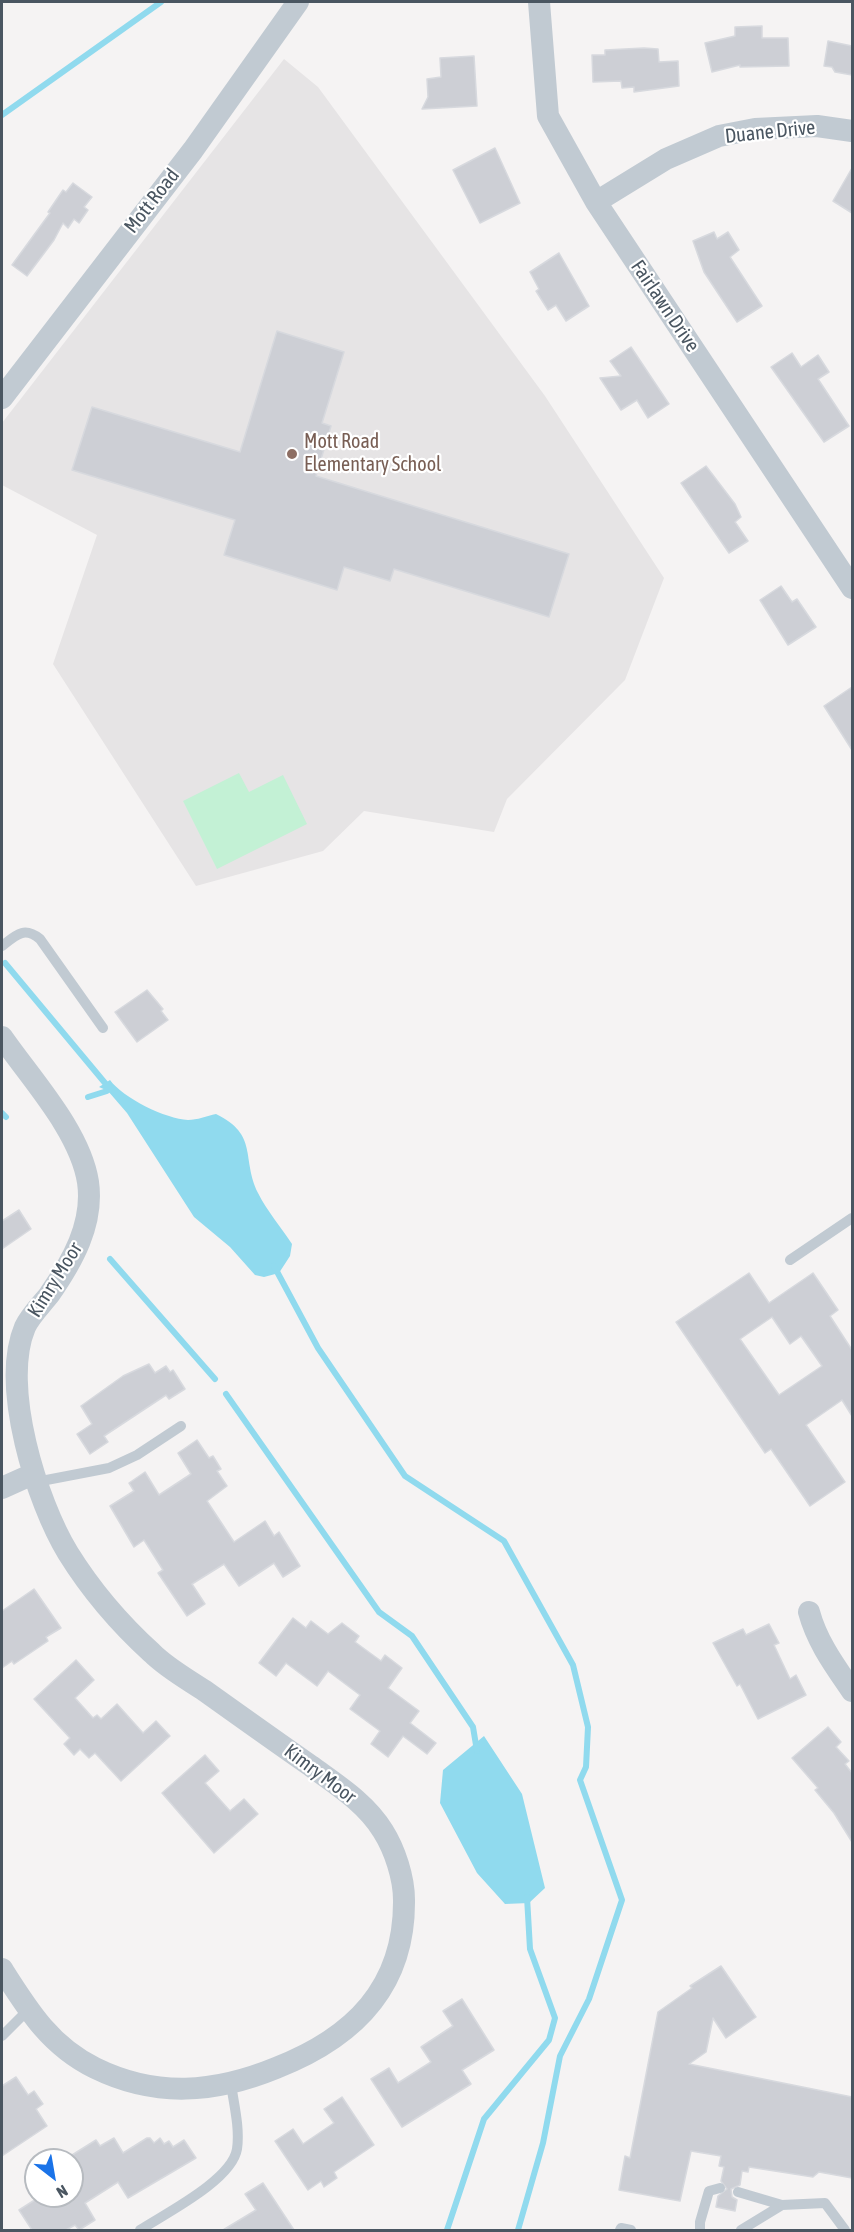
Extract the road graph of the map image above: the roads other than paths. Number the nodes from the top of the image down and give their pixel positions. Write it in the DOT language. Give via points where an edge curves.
graph roads {
  1 [pos="298,2"];
  2 [pos="539,2"];
  3 [pos="852,131"];
  4 [pos="596,202"];
  5 [pos="2,398"];
  6 [pos="852,588"];
  7 [pos="2,946"];
  8 [pos="103,1028"];
  9 [pos="2,1036"];
  10 [pos="852,1218"];
  11 [pos="790,1260"];
  12 [pos="181,1426"];
  13 [pos="34,1478"];
  14 [pos="2,1488"];
  15 [pos="809,1612"];
  16 [pos="852,1691"];
  17 [pos="2,1969"];
  18 [pos="28,2010"];
  19 [pos="2,2036"];
  20 [pos="231,2084"];
  21 [pos="720,2188"];
  22 [pos="738,2192"];
  23 [pos="782,2205"];
  24 [pos="140,2230"];
  25 [pos="620,2230"];
  26 [pos="631,2230"];
  27 [pos="700,2230"];
  28 [pos="741,2230"];
  29 [pos="845,2230"];
  1 -- 5 [label="street, Mott Road" via="200,140"];
  2 -- 4 [label="street, Fairlawn Drive" via="548,116"];
  3 -- 4 [label="street, Duane Drive" via="817,126 755,129 719,136 666,159"];
  4 -- 6 [label="street, Fairlawn Drive"];
  7 -- 8 [label="lane" via="22,931 30,931"];
  9 -- 13 [label="street, Kimry Moor" via="62,1121 81,1155 88,1183 89,1200 81,1241 60,1280 25,1327 17,1362 20,1416"];
  10 -- 11 [label="lane"];
  12 -- 13 [label="lane" via="110,1468"];
  13 -- 14 [label="street"];
  13 -- 20 [label="street, Kimry Moor" via="79,1569 98,1596 153,1655 356,1798 384,1831 398,1863 405,1895 404,1926 392,1970 372,2004 343,2034 305,2057"];
  15 -- 16 [label="street" via="829,1658"];
  17 -- 18 [label="street, Kimry Moor"];
  18 -- 19 [label="lane"];
  18 -- 20 [label="street, Kimry Moor" via="36,2023 74,2055 117,2077 170,2089 196,2090"];
  20 -- 24 [label="lane" via="237,2126 237,2150 232,2164 206,2187"];
  21 -- 27 [label="lane" via="709,2191"];
  22 -- 23 [label="lane"];
  23 -- 28 [label="lane"];
  23 -- 29 [label="lane" via="825,2203"];
  25 -- 26 [label="lane"];
}
